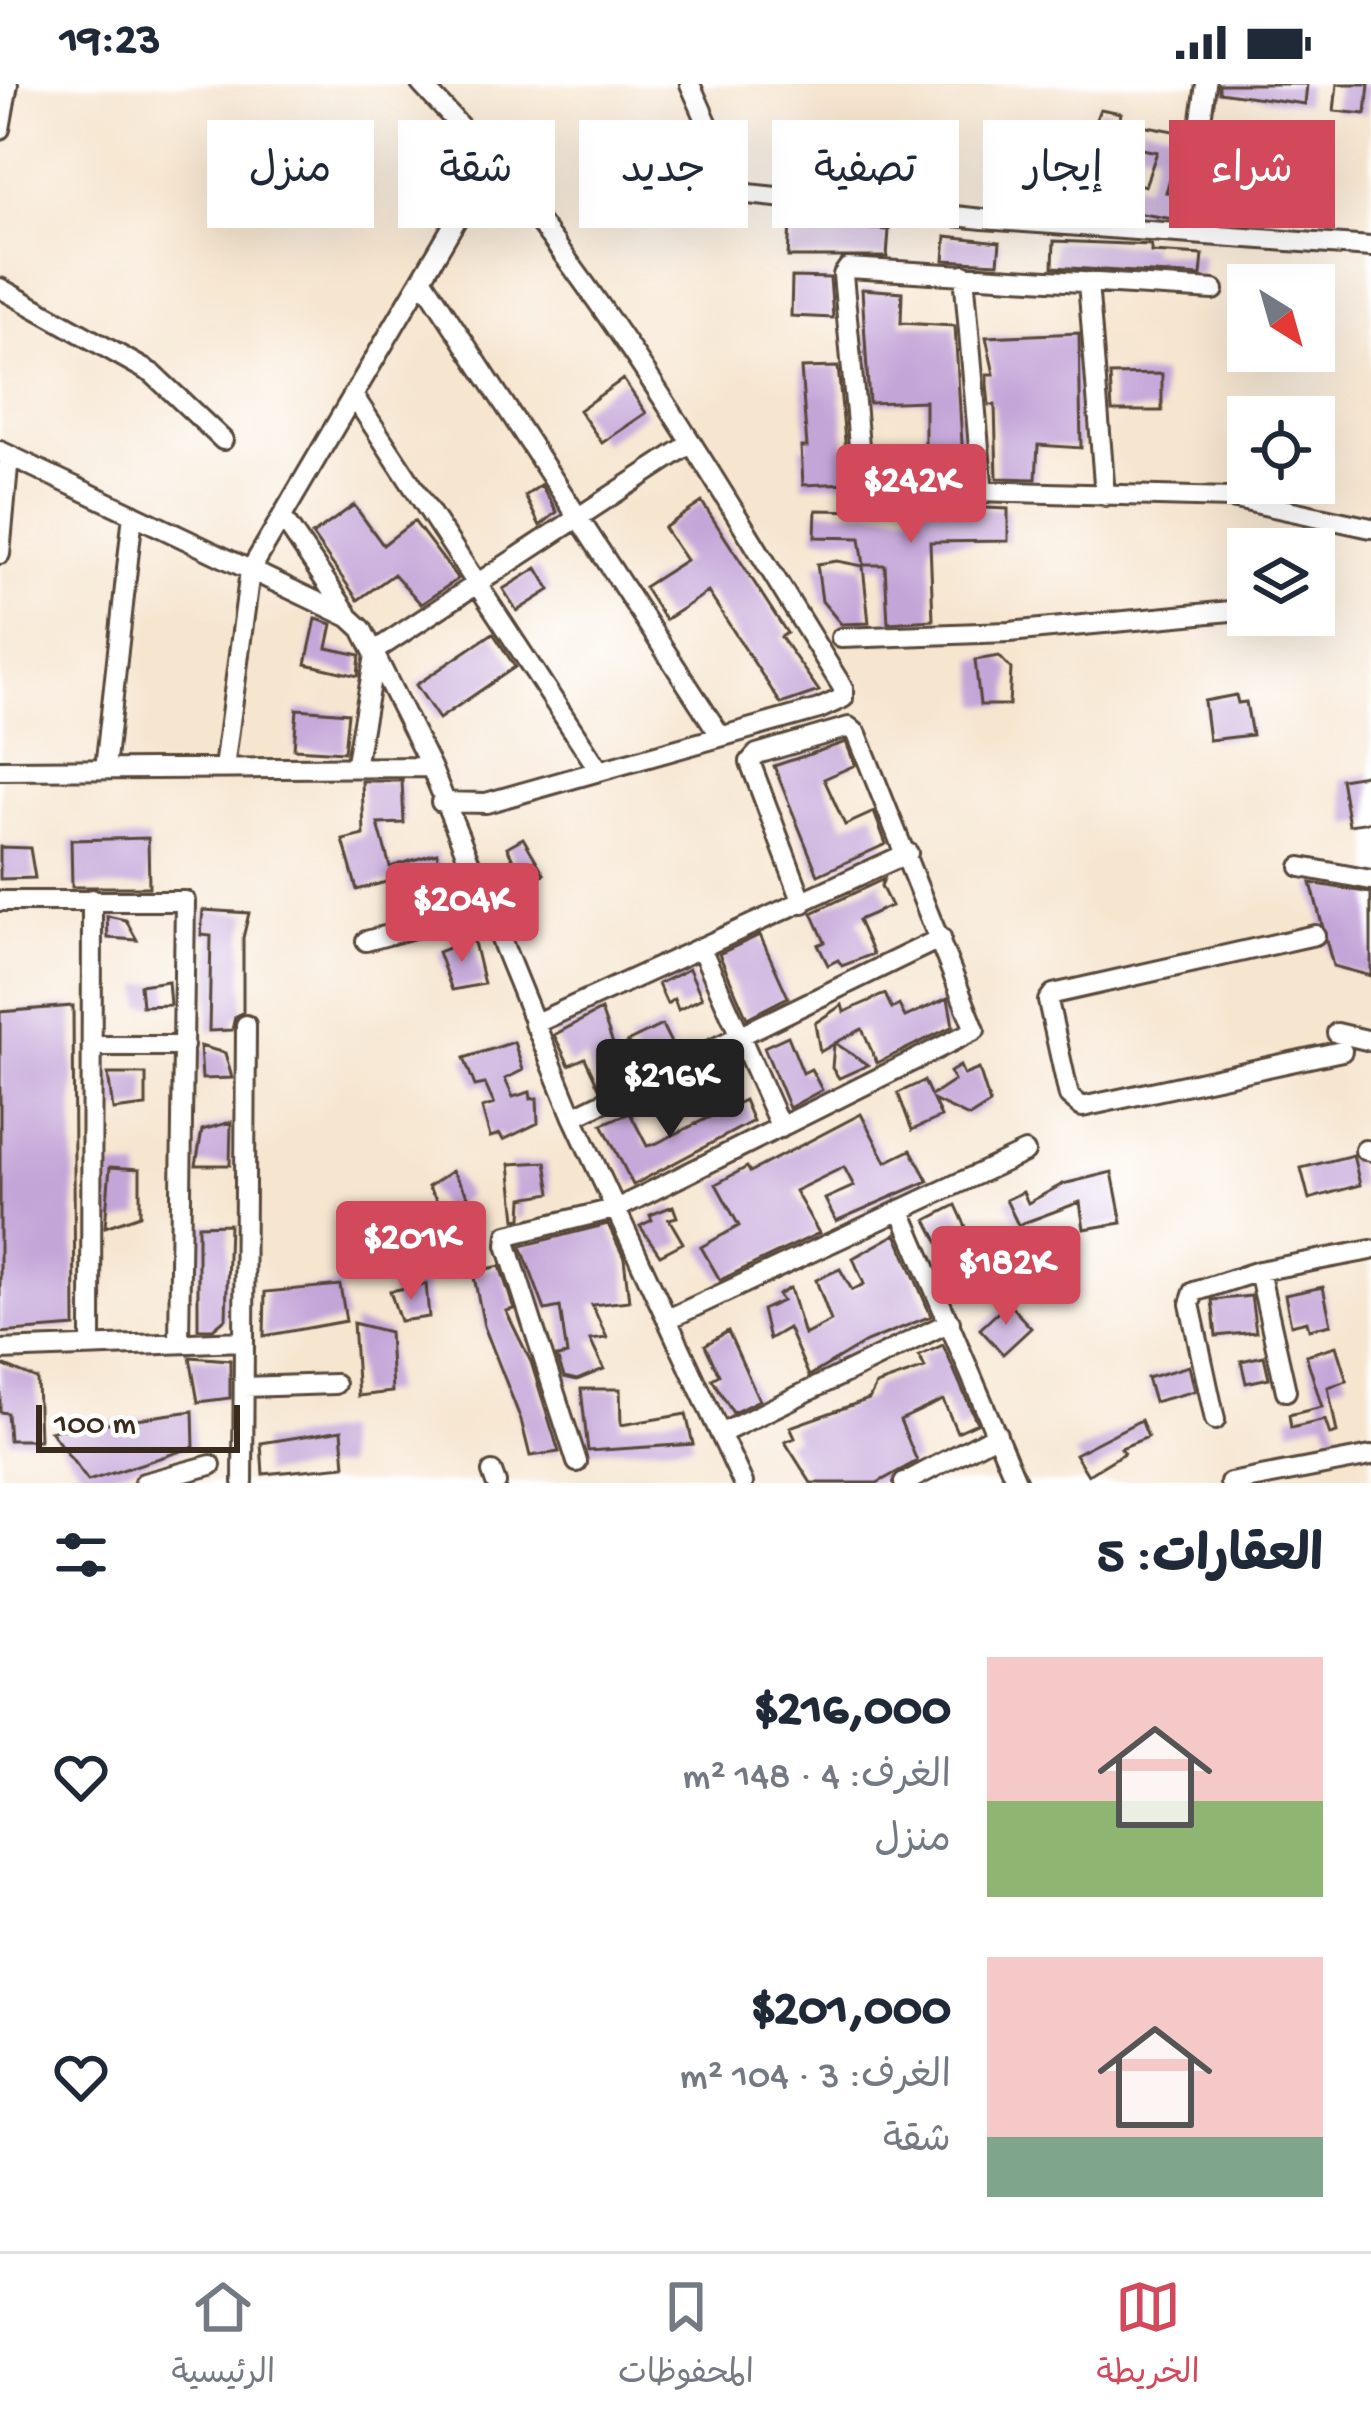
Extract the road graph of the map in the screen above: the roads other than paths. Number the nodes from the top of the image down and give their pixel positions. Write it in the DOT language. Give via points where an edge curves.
graph roads {
  1 [pos="8,84"];
  2 [pos="421,84"];
  3 [pos="690,84"];
  4 [pos="1206,84"];
  5 [pos="455,120"];
  6 [pos="0,130"];
  7 [pos="451,228"];
  8 [pos="540,228"];
  9 [pos="1185,232"];
  10 [pos="1371,247"];
  11 [pos="964,274"];
  12 [pos="422,278"];
  13 [pos="1088,282"];
  14 [pos="0,288"];
  15 [pos="1214,290"];
  16 [pos="353,395"];
  17 [pos="223,440"];
  18 [pos="690,444"];
  19 [pos="5,454"];
  20 [pos="982,494"];
  21 [pos="1105,496"];
  22 [pos="133,514"];
  23 [pos="282,517"];
  24 [pos="578,518"];
  25 [pos="1371,528"];
  26 [pos="0,554"];
  27 [pos="250,572"];
  28 [pos="477,584"];
  29 [pos="1227,611"];
  30 [pos="350,617"];
  31 [pos="842,638"];
  32 [pos="376,650"];
  33 [pos="720,735"];
  34 [pos="356,767"];
  35 [pos="431,767"];
  36 [pos="224,768"];
  37 [pos="105,769"];
  38 [pos="0,770"];
  39 [pos="599,770"];
  40 [pos="442,802"];
  41 [pos="908,854"];
  42 [pos="1301,867"];
  43 [pos="1371,880"];
  44 [pos="92,899"];
  45 [pos="0,901"];
  46 [pos="803,903"];
  47 [pos="488,908"];
  48 [pos="1316,935"];
  49 [pos="941,938"];
  50 [pos="366,940"];
  51 [pos="701,948"];
  52 [pos="534,1024"];
  53 [pos="246,1025"];
  54 [pos="739,1036"];
  55 [pos="1371,1041"];
  56 [pos="92,1046"];
  57 [pos="184,1046"];
  58 [pos="573,1117"];
  59 [pos="781,1128"];
  60 [pos="1025,1152"];
  61 [pos="618,1208"];
  62 [pos="901,1211"];
  63 [pos="1371,1250"];
  64 [pos="1259,1271"];
  65 [pos="668,1319"];
  66 [pos="950,1322"];
  67 [pos="179,1341"];
  68 [pos="244,1341"];
  69 [pos="91,1346"];
  70 [pos="0,1350"];
  71 [pos="335,1384"];
  72 [pos="244,1387"];
  73 [pos="1286,1391"];
  74 [pos="1215,1420"];
  75 [pos="720,1434"];
  76 [pos="997,1434"];
  77 [pos="1371,1456"];
  78 [pos="577,1462"];
  79 [pos="211,1465"];
  80 [pos="1262,1480"];
  81 [pos="243,1481"];
  82 [pos="144,1483"];
  83 [pos="743,1483"];
  84 [pos="904,1483"];
  85 [pos="1017,1483"];
  86 [pos="1230,1483"];
  1 -- 6 [label="street"];
  2 -- 5 [label="street"];
  3 -- 9 [label="street" via="734,183 748,194"];
  4 -- 9 [label="street"];
  7 -- 12 [label="street"];
  8 -- 18 [label="street"];
  9 -- 10 [label="street"];
  11 -- 13 [label="street"];
  11 -- 20 [label="street"];
  11 -- 20 [label="street" via="851,266 843,274 862,488"];
  12 -- 16 [label="street"];
  12 -- 24 [label="street"];
  13 -- 15 [label="street"];
  13 -- 21 [label="street"];
  14 -- 17 [label="street" via="153,374"];
  16 -- 23 [label="street"];
  16 -- 28 [label="street"];
  18 -- 24 [label="street"];
  18 -- 33 [label="street" via="843,688 836,704"];
  19 -- 22 [label="street"];
  19 -- 26 [label="street"];
  20 -- 21 [label="street"];
  21 -- 25 [label="street" via="1231,498"];
  22 -- 27 [label="street"];
  22 -- 37 [label="street"];
  23 -- 27 [label="street"];
  23 -- 30 [label="street"];
  24 -- 28 [label="street"];
  24 -- 33 [label="street"];
  27 -- 30 [label="street"];
  27 -- 36 [label="street"];
  28 -- 32 [label="street"];
  28 -- 39 [label="street"];
  29 -- 31 [label="street"];
  30 -- 32 [label="street"];
  32 -- 34 [label="street"];
  32 -- 35 [label="street"];
  33 -- 39 [label="street"];
  34 -- 35 [label="street"];
  34 -- 36 [label="street"];
  35 -- 40 [label="street"];
  36 -- 37 [label="street"];
  37 -- 38 [label="street"];
  39 -- 40 [label="street" via="486,803"];
  40 -- 47 [label="street"];
  41 -- 46 [label="street"];
  41 -- 46 [label="street" via="853,730 758,754 750,768"];
  41 -- 49 [label="street"];
  42 -- 43 [label="street"];
  44 -- 45 [label="street"];
  44 -- 56 [label="street"];
  44 -- 57 [label="street" via="185,902"];
  46 -- 51 [label="street"];
  47 -- 50 [label="street"];
  47 -- 52 [label="street"];
  48 -- 55 [label="street" via="1053,994 1048,1001 1069,1096 1082,1107 1339,1042"];
  49 -- 54 [label="street"];
  49 -- 59 [label="street" via="973,1033"];
  51 -- 52 [label="street"];
  51 -- 54 [label="street"];
  52 -- 58 [label="street"];
  53 -- 68 [label="street"];
  54 -- 58 [label="street"];
  54 -- 59 [label="street"];
  56 -- 57 [label="street"];
  56 -- 69 [label="street"];
  57 -- 67 [label="street"];
  58 -- 61 [label="street"];
  59 -- 61 [label="street"];
  60 -- 62 [label="street"];
  61 -- 65 [label="street"];
  61 -- 78 [label="street" via="507,1239"];
  62 -- 65 [label="street"];
  62 -- 66 [label="street"];
  63 -- 64 [label="street"];
  64 -- 73 [label="street"];
  64 -- 74 [label="street" via="1191,1297"];
  65 -- 75 [label="street"];
  66 -- 75 [label="street"];
  66 -- 76 [label="street"];
  67 -- 68 [label="street"];
  67 -- 69 [label="street"];
  68 -- 72 [label="street"];
  69 -- 70 [label="street"];
  71 -- 72 [label="street"];
  72 -- 81 [label="street"];
  75 -- 83 [label="street"];
  76 -- 84 [label="street"];
  76 -- 85 [label="street"];
  77 -- 80 [label="street"];
  79 -- 82 [label="street"];
  80 -- 86 [label="street"];
}
